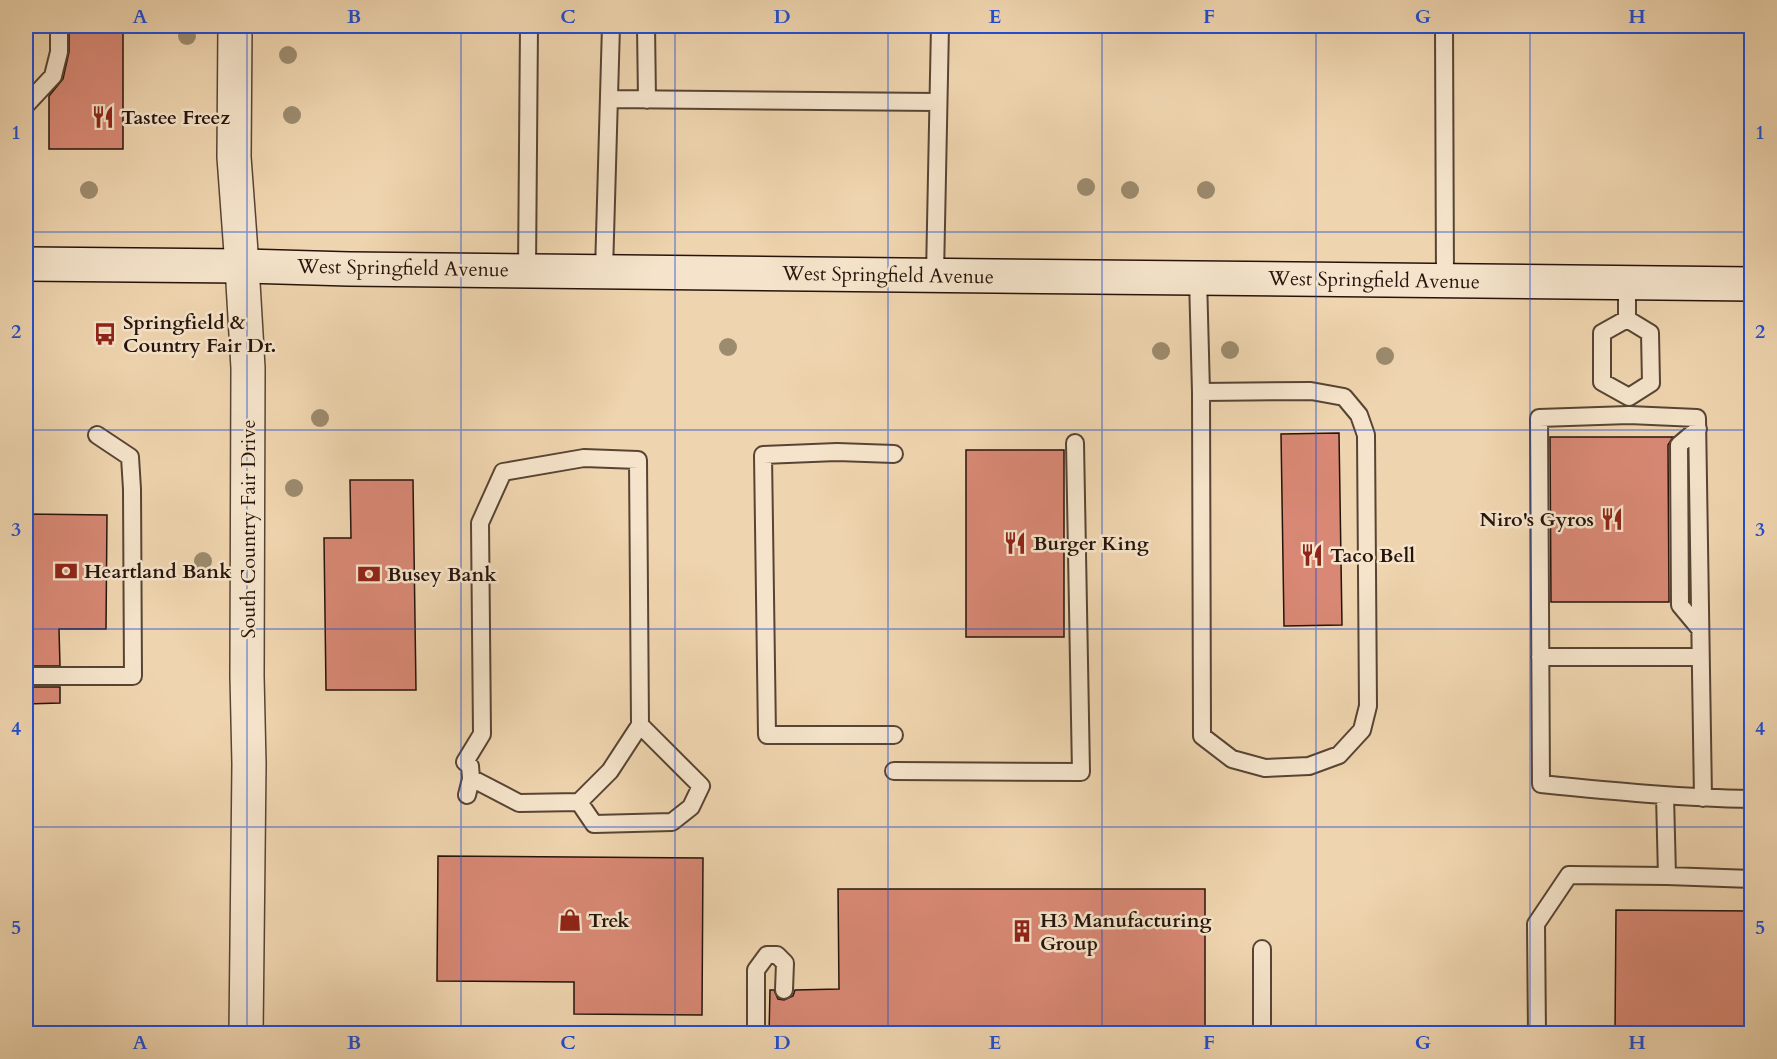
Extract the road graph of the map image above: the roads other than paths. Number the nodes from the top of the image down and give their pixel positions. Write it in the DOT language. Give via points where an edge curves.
graph roads {
  1 [pos="59,26"];
  2 [pos="235,26"];
  3 [pos="529,26"];
  4 [pos="611,26"];
  5 [pos="646,26"];
  6 [pos="940,26"];
  7 [pos="1444,26"];
  8 [pos="610,99"];
  9 [pos="647,100"];
  10 [pos="938,102"];
  11 [pos="26,105"];
  12 [pos="26,264"];
  13 [pos="242,266"];
  14 [pos="527,270"];
  15 [pos="604,272"];
  16 [pos="935,275"];
  17 [pos="1198,278"];
  18 [pos="1445,281"];
  19 [pos="1627,282"];
  20 [pos="1752,284"];
  21 [pos="1627,319"];
  22 [pos="1201,392"];
  23 [pos="1629,397"];
  24 [pos="1629,415"];
  25 [pos="97,435"];
  26 [pos="1075,443"];
  27 [pos="894,454"];
  28 [pos="1540,657"];
  29 [pos="1700,657"];
  30 [pos="26,676"];
  31 [pos="640,725"];
  32 [pos="894,735"];
  33 [pos="894,771"];
  34 [pos="471,778"];
  35 [pos="467,795"];
  36 [pos="1665,796"];
  37 [pos="1703,798"];
  38 [pos="1752,799"];
  39 [pos="579,802"];
  40 [pos="1667,876"];
  41 [pos="1752,879"];
  42 [pos="1262,950"];
  43 [pos="784,990"];
  44 [pos="246,1034"];
  45 [pos="756,1034"];
  46 [pos="1262,1034"];
  47 [pos="1537,1034"];
  1 -- 11 [label="lane" via="59,52 52,76"];
  2 -- 13 [label="main road, South Country Fair Drive" via="234,157"];
  3 -- 14 [label="lane"];
  4 -- 8 [label="lane"];
  5 -- 9 [label="lane"];
  6 -- 10 [label="lane"];
  7 -- 18 [label="lane"];
  8 -- 9 [label="lane"];
  8 -- 15 [label="lane"];
  9 -- 10 [label="lane"];
  10 -- 16 [label="lane"];
  12 -- 13 [label="main road, West Springfield Avenue"];
  13 -- 14 [label="main road, West Springfield Avenue"];
  13 -- 44 [label="main road, South Country Fair Drive" via="248,368"];
  14 -- 15 [label="main road, West Springfield Avenue"];
  15 -- 16 [label="main road, West Springfield Avenue"];
  16 -- 17 [label="main road, West Springfield Avenue"];
  17 -- 18 [label="main road, West Springfield Avenue"];
  17 -- 22 [label="lane"];
  18 -- 19 [label="main road, West Springfield Avenue"];
  19 -- 20 [label="main road, West Springfield Avenue"];
  19 -- 21 [label="lane"];
  21 -- 23 [label="lane" via="1650,333 1651,383"];
  21 -- 23 [label="lane" via="1602,333 1602,382"];
  22 -- 22 [label="lane" via="1311,391 1344,397 1359,415 1366,435 1368,706 1362,730 1339,755 1309,766 1265,768 1232,759 1202,736"];
  23 -- 24 [label="lane"];
  24 -- 28 [label="lane" via="1539,418"];
  24 -- 29 [label="lane" via="1697,418"];
  25 -- 30 [label="lane" via="130,457 133,676"];
  26 -- 33 [label="lane" via="1081,772"];
  27 -- 32 [label="lane" via="763,455 767,735"];
  28 -- 29 [label="lane"];
  28 -- 36 [label="lane" via="1541,784"];
  29 -- 37 [label="lane"];
  31 -- 34 [label="lane" via="638,460 584,458 503,472 480,523 482,734 465,762 470,766"];
  31 -- 39 [label="lane" via="610,771"];
  31 -- 39 [label="lane" via="700,786 691,807 672,822 594,824"];
  34 -- 35 [label="lane"];
  34 -- 39 [label="lane" via="519,803"];
  36 -- 37 [label="lane"];
  36 -- 40 [label="lane"];
  37 -- 38 [label="lane"];
  40 -- 41 [label="lane"];
  40 -- 47 [label="lane" via="1569,875 1536,924"];
  42 -- 46 [label="lane"];
  43 -- 45 [label="lane" via="785,963 777,955 767,955 756,970"];
}
